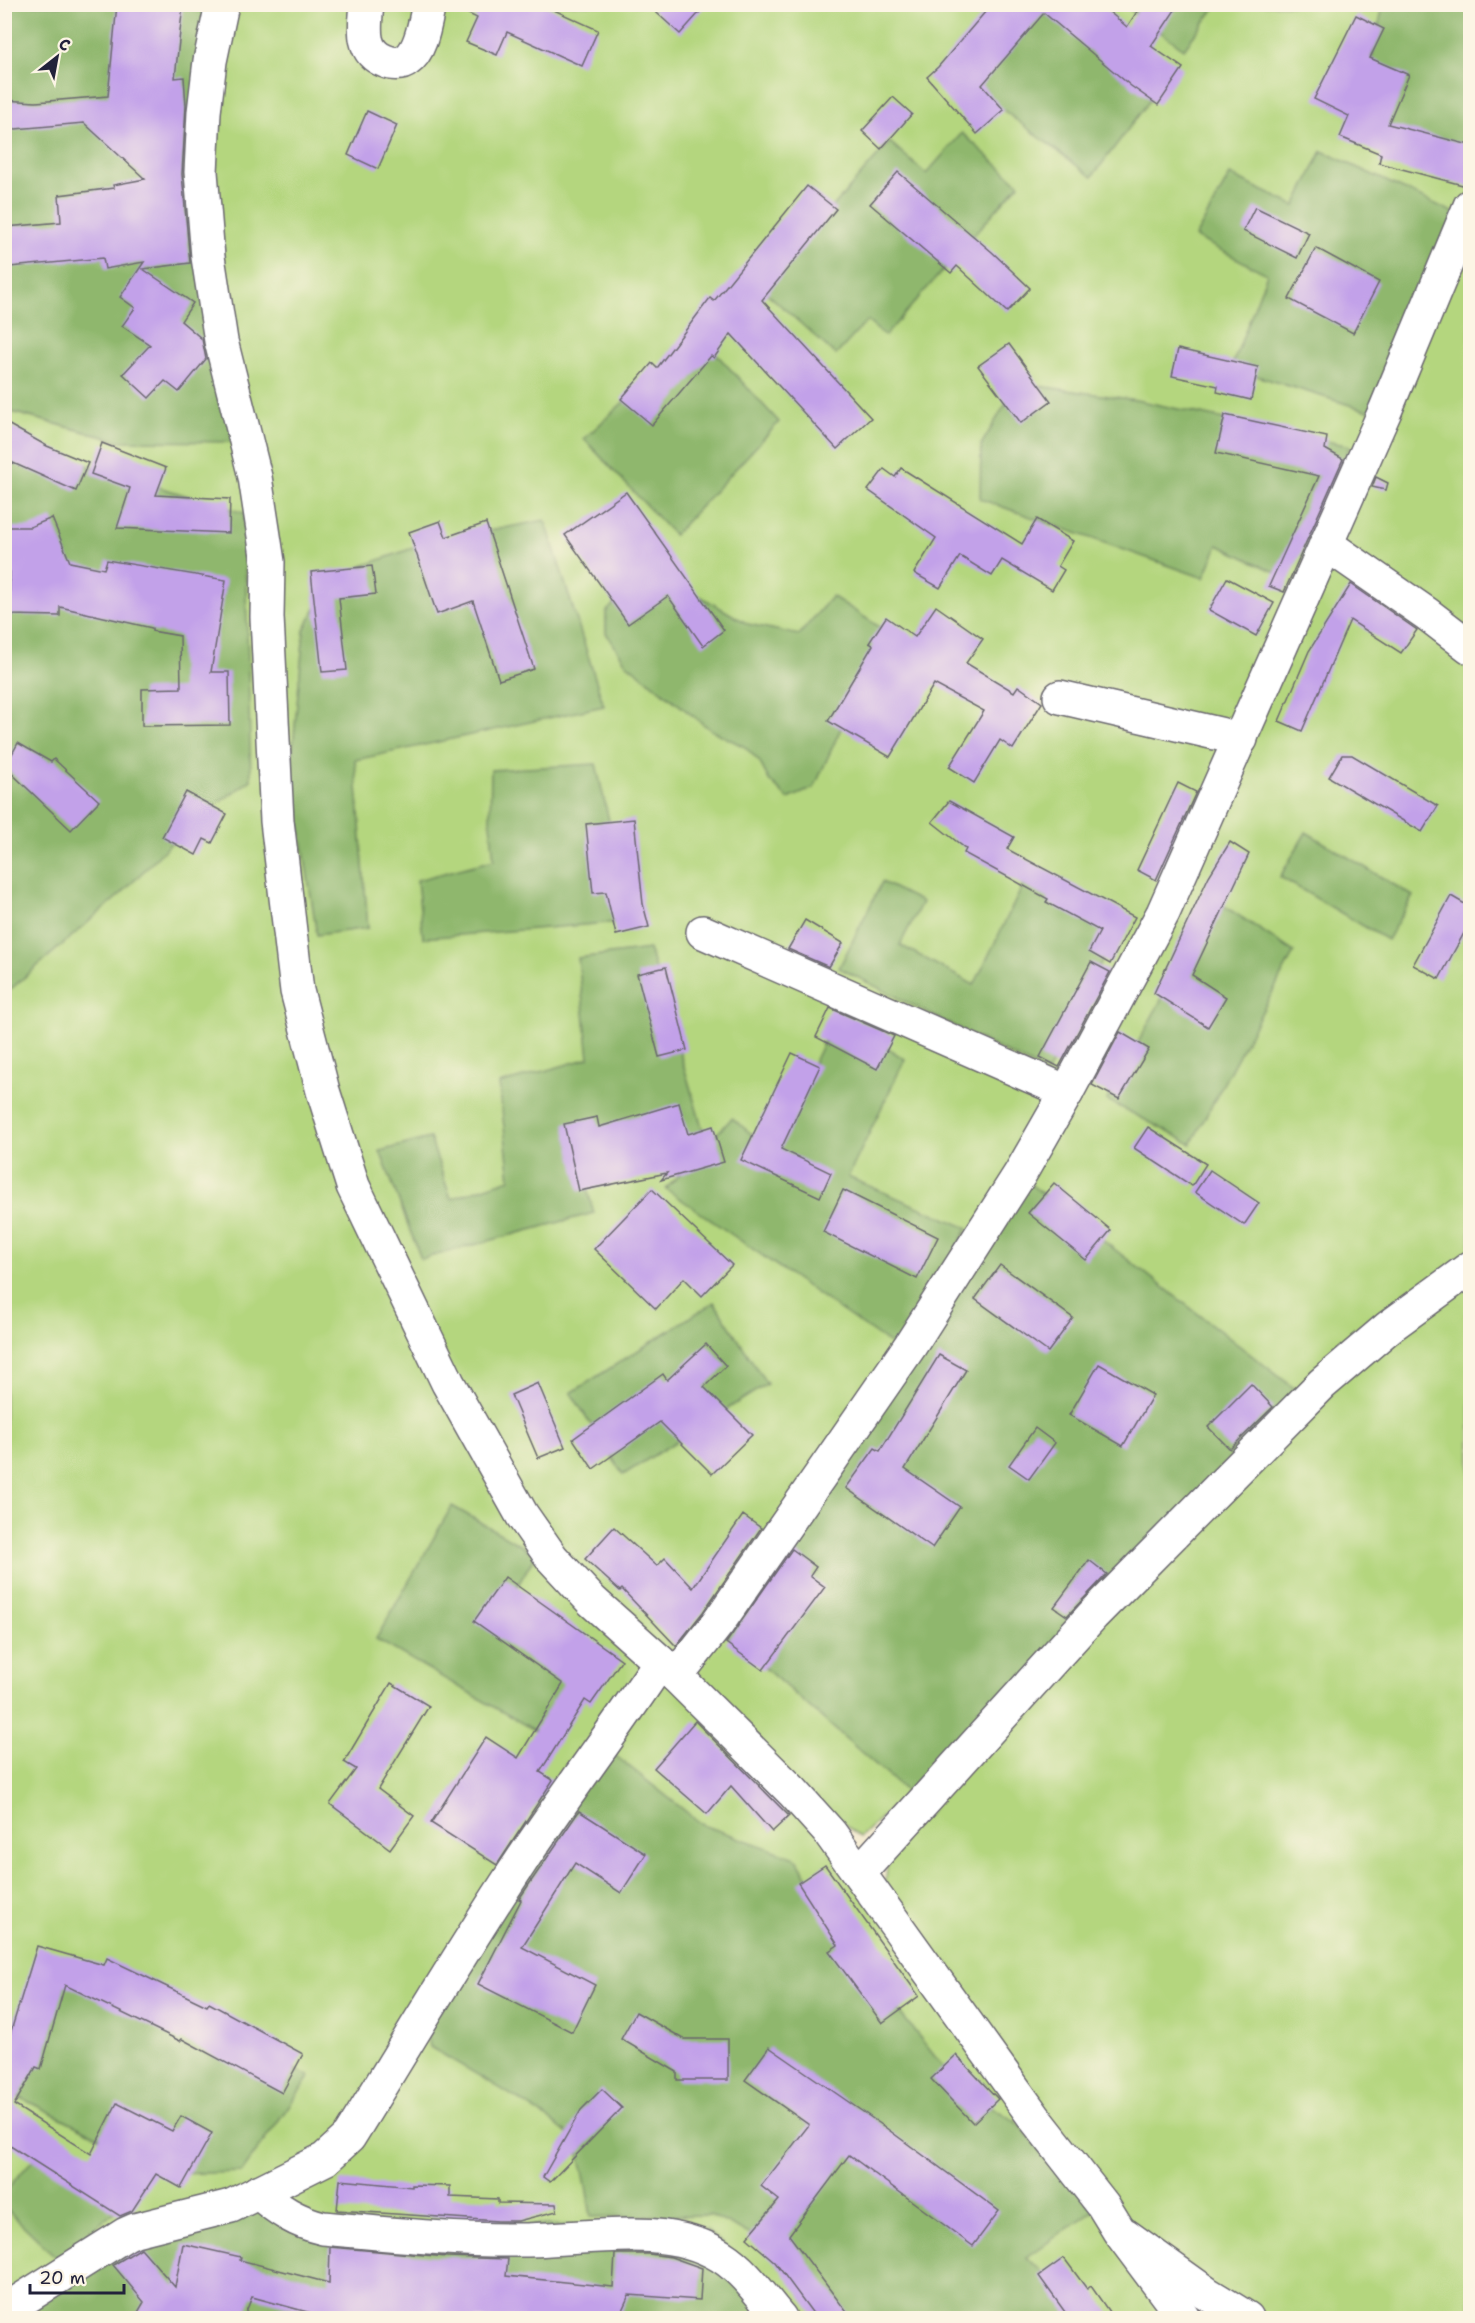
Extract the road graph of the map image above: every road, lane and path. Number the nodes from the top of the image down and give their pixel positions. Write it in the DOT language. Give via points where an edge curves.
graph roads {
  1 [pos="222,4"];
  2 [pos="367,4"];
  3 [pos="429,4"];
  4 [pos="1470,206"];
  5 [pos="1326,544"];
  6 [pos="1470,647"];
  7 [pos="1060,697"];
  8 [pos="1241,739"];
  9 [pos="703,932"];
  10 [pos="1067,1092"];
  11 [pos="1470,1268"];
  12 [pos="668,1669"];
  13 [pos="859,1873"];
  14 [pos="258,2192"];
  15 [pos="1119,2231"];
  16 [pos="4,2311"];
  17 [pos="780,2319"];
  18 [pos="1184,2319"];
  19 [pos="1247,2319"];
  1 -- 12 [label="street" via="204,112 201,172 208,257 221,341 255,477 268,562 277,821 297,991 323,1091 353,1186 448,1383 522,1515 552,1558 592,1601"];
  2 -- 3 [label="street" via="364,36 370,50 393,64 406,61 415,51"];
  4 -- 5 [label="street"];
  5 -- 6 [label="street"];
  5 -- 8 [label="street"];
  7 -- 8 [label="street"];
  8 -- 10 [label="street" via="1163,914"];
  9 -- 10 [label="street"];
  10 -- 12 [label="street" via="1020,1174 910,1346 718,1623"];
  11 -- 13 [label="street" via="1389,1327 1322,1384 1093,1615"];
  12 -- 13 [label="street" via="793,1792"];
  12 -- 14 [label="street" via="610,1737 520,1862 349,2137 325,2159"];
  13 -- 15 [label="street"];
  14 -- 16 [label="street" via="231,2206 126,2234"];
  14 -- 17 [label="street" via="289,2216 323,2228 525,2240 603,2234 673,2239 720,2255 740,2270"];
  15 -- 18 [label="street"];
  15 -- 19 [label="street"];
}
